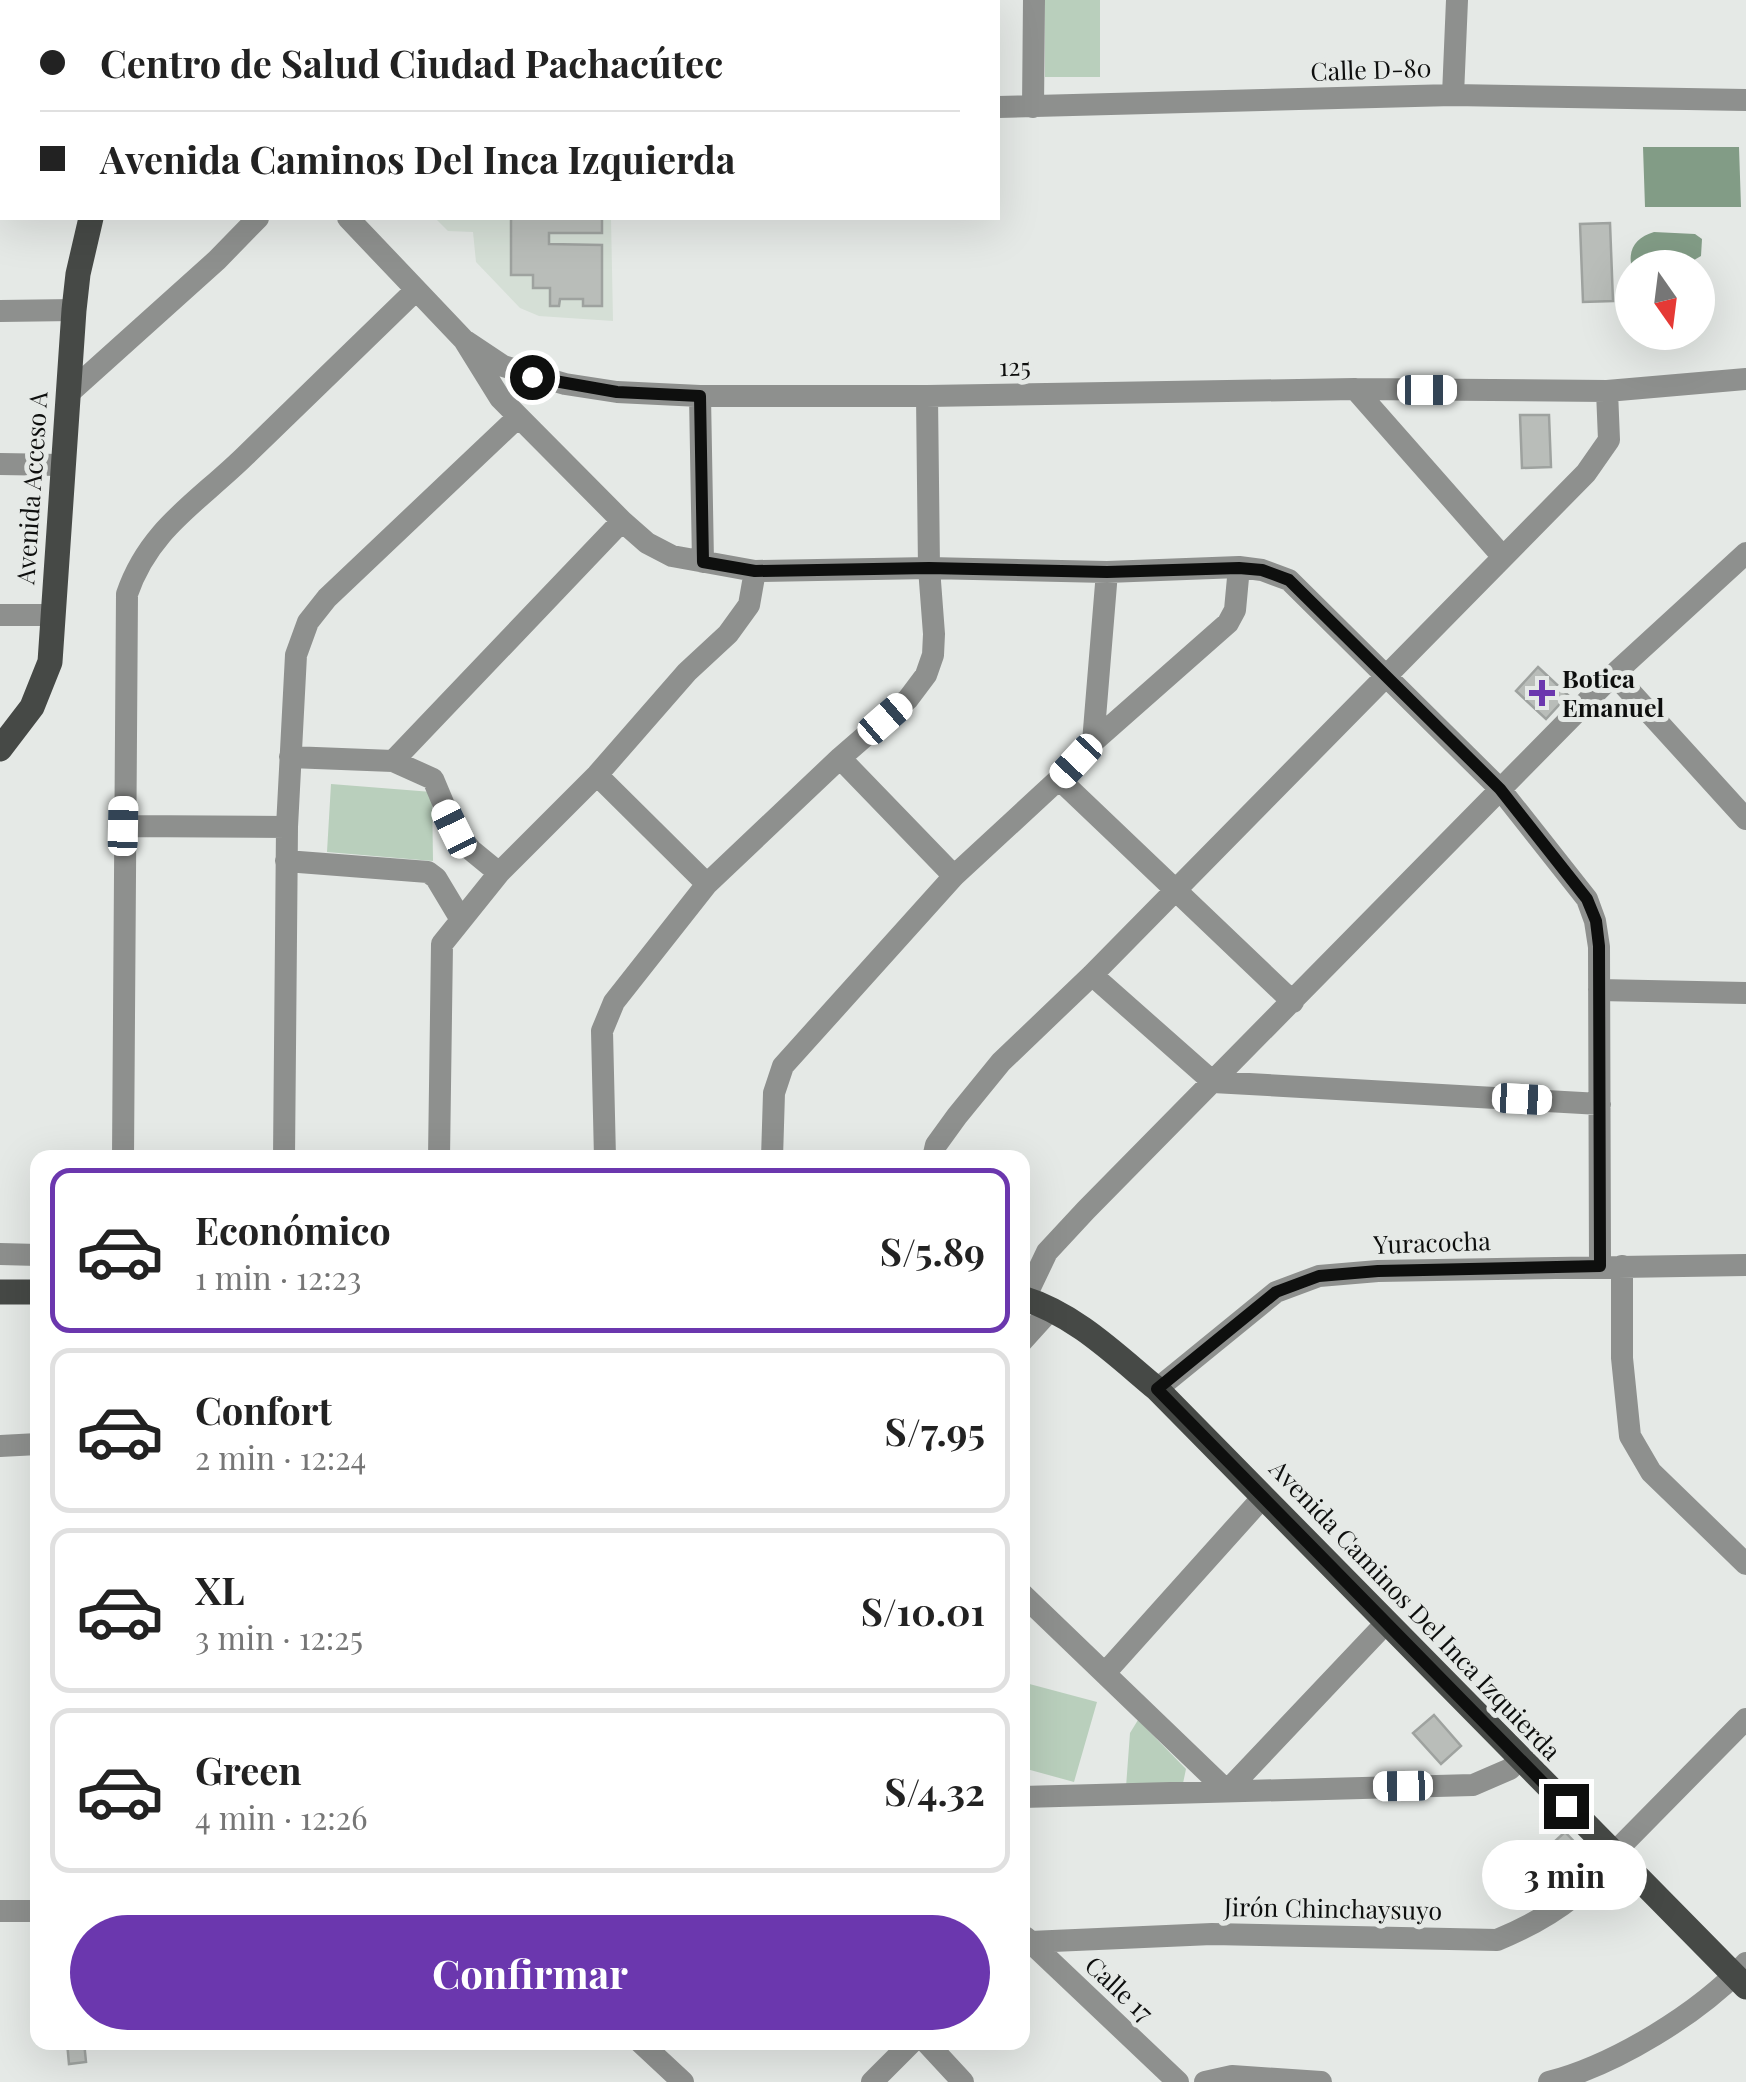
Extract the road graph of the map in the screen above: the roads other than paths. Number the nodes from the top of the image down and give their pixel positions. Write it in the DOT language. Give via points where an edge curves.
graph roads {
  1 [pos="1034,0"];
  2 [pos="1458,0"];
  3 [pos="1453,96"];
  4 [pos="1746,100"];
  5 [pos="1000,107"];
  6 [pos="1034,107"];
  7 [pos="91,220"];
  8 [pos="256,220"];
  9 [pos="350,220"];
  10 [pos="416,290"];
  11 [pos="74,310"];
  12 [pos="0,311"];
  13 [pos="464,340"];
  14 [pos="1746,378"];
  15 [pos="1354,390"];
  16 [pos="1607,391"];
  17 [pos="69,392"];
  18 [pos="700,396"];
  19 [pos="927,396"];
  20 [pos="518,417"];
  21 [pos="0,464"];
  22 [pos="62,465"];
  23 [pos="622,520"];
  24 [pos="1503,557"];
  25 [pos="703,562"];
  26 [pos="1742,564"];
  27 [pos="929,568"];
  28 [pos="1239,568"];
  29 [pos="755,571"];
  30 [pos="1107,572"];
  31 [pos="0,615"];
  32 [pos="54,615"];
  33 [pos="1614,674"];
  34 [pos="1388,675"];
  35 [pos="1093,742"];
  36 [pos="0,749"];
  37 [pos="290,757"];
  38 [pos="840,758"];
  39 [pos="393,761"];
  40 [pos="596,776"];
  41 [pos="1059,779"];
  42 [pos="1500,789"];
  43 [pos="1746,819"];
  44 [pos="123,826"];
  45 [pos="286,827"];
  46 [pos="286,861"];
  47 [pos="500,873"];
  48 [pos="954,876"];
  49 [pos="707,884"];
  50 [pos="1173,890"];
  51 [pos="460,918"];
  52 [pos="1092,976"];
  53 [pos="1599,990"];
  54 [pos="1746,993"];
  55 [pos="1293,1002"];
  56 [pos="1213,1082"];
  57 [pos="1600,1104"];
  58 [pos="124,1150"];
  59 [pos="284,1150"];
  60 [pos="438,1150"];
  61 [pos="605,1150"];
  62 [pos="772,1150"];
  63 [pos="935,1150"];
  64 [pos="0,1254"];
  65 [pos="30,1254"];
  66 [pos="1746,1265"];
  67 [pos="1611,1266"];
  68 [pos="1030,1270"];
  69 [pos="0,1292"];
  70 [pos="30,1292"];
  71 [pos="1030,1301"];
  72 [pos="1051,1310"];
  73 [pos="1030,1333"];
  74 [pos="1157,1389"];
  75 [pos="30,1444"];
  76 [pos="0,1446"];
  77 [pos="1263,1497"];
  78 [pos="1746,1564"];
  79 [pos="1030,1602"];
  80 [pos="1386,1623"];
  81 [pos="1105,1673"];
  82 [pos="1746,1720"];
  83 [pos="1518,1760"];
  84 [pos="1227,1791"];
  85 [pos="1030,1796"];
  86 [pos="1612,1854"];
  87 [pos="0,1911"];
  88 [pos="30,1911"];
  89 [pos="1030,1942"];
  90 [pos="1030,1947"];
  91 [pos="1742,1975"];
  92 [pos="648,2050"];
  93 [pos="904,2050"];
  94 [pos="933,2050"];
  95 [pos="1606,2063"];
  96 [pos="682,2082"];
  97 [pos="872,2082"];
  98 [pos="963,2082"];
  99 [pos="1178,2082"];
  100 [pos="1205,2082"];
  101 [pos="1321,2082"];
  102 [pos="1549,2082"];
  103 [pos="1623,2082"];
  1 -- 6 [label="street"];
  2 -- 3 [label="street"];
  3 -- 4 [label="street, Calle D-80"];
  3 -- 6 [label="street, Calle D-80"];
  5 -- 6 [label="street, Calle D-80"];
  7 -- 11 [label="main road, Avenida Acceso A"];
  8 -- 17 [label="street"];
  9 -- 10 [label="street, 125"];
  10 -- 13 [label="street, 125"];
  10 -- 44 [label="street" via="173,520 136,565 127,594"];
  11 -- 12 [label="street"];
  11 -- 17 [label="main road, Avenida Acceso A"];
  13 -- 18 [label="street, 125" via="532,377 617,392"];
  13 -- 20 [label="street"];
  14 -- 16 [label="street, 125"];
  15 -- 16 [label="street, 125"];
  15 -- 19 [label="street, 125"];
  15 -- 24 [label="street"];
  16 -- 24 [label="street" via="1611,427 1604,452"];
  17 -- 22 [label="main road, Avenida Acceso A"];
  18 -- 19 [label="street, 125"];
  18 -- 25 [label="street"];
  19 -- 27 [label="street"];
  20 -- 23 [label="street"];
  20 -- 37 [label="street" via="348,574 308,622 296,655"];
  21 -- 22 [label="street"];
  22 -- 32 [label="main road, Avenida Acceso A"];
  23 -- 25 [label="street" via="672,556"];
  23 -- 39 [label="street"];
  24 -- 34 [label="street"];
  25 -- 29 [label="street"];
  26 -- 33 [label="street"];
  27 -- 29 [label="street"];
  27 -- 30 [label="street"];
  27 -- 38 [label="street" via="934,634 926,675"];
  28 -- 30 [label="street"];
  28 -- 34 [label="street" via="1289,580"];
  28 -- 35 [label="street" via="1228,623"];
  29 -- 40 [label="street" via="749,605 728,634"];
  30 -- 35 [label="street"];
  31 -- 32 [label="street"];
  32 -- 36 [label="main road, Avenida Acceso A" via="44,686"];
  33 -- 42 [label="street"];
  33 -- 43 [label="street"];
  34 -- 42 [label="street"];
  34 -- 50 [label="street"];
  35 -- 41 [label="street"];
  37 -- 39 [label="street"];
  37 -- 45 [label="street"];
  38 -- 48 [label="street"];
  38 -- 49 [label="street"];
  39 -- 47 [label="street" via="433,779 454,829"];
  40 -- 47 [label="street"];
  40 -- 49 [label="street"];
  41 -- 48 [label="street"];
  41 -- 50 [label="street"];
  42 -- 53 [label="street" via="1587,899 1596,921"];
  42 -- 55 [label="street"];
  44 -- 45 [label="street"];
  44 -- 58 [label="street"];
  45 -- 46 [label="street"];
  46 -- 51 [label="street" via="428,872"];
  46 -- 59 [label="street"];
  47 -- 51 [label="street"];
  48 -- 62 [label="street" via="783,1066 774,1093"];
  49 -- 61 [label="street" via="632,975 602,1032"];
  50 -- 52 [label="street"];
  50 -- 55 [label="street"];
  51 -- 60 [label="street" via="442,944"];
  52 -- 56 [label="street"];
  52 -- 63 [label="street" via="1001,1062"];
  53 -- 54 [label="street"];
  53 -- 57 [label="street"];
  55 -- 56 [label="street"];
  56 -- 57 [label="street"];
  56 -- 68 [label="street"];
  57 -- 67 [label="street"];
  64 -- 65 [label="street"];
  66 -- 67 [label="street, Yuracocha"];
  67 -- 74 [label="street, Yuracocha" via="1319,1276 1276,1292"];
  67 -- 78 [label="street" via="1630,1436 1651,1472"];
  69 -- 70 [label="main road"];
  71 -- 72 [label="main road, Avenida Caminos Del Inca Izquierda"];
  72 -- 73 [label="street"];
  72 -- 74 [label="main road, Avenida Caminos Del Inca Izquierda"];
  74 -- 77 [label="main road, Avenida Caminos Del Inca Izquierda"];
  75 -- 76 [label="street"];
  77 -- 80 [label="main road, Avenida Caminos Del Inca Izquierda"];
  77 -- 81 [label="street"];
  79 -- 81 [label="street"];
  80 -- 83 [label="main road, Avenida Caminos Del Inca Izquierda"];
  80 -- 84 [label="street"];
  81 -- 84 [label="street"];
  82 -- 86 [label="street, Jirón Chinchaysuyo"];
  83 -- 84 [label="street" via="1473,1785"];
  83 -- 86 [label="main road, Avenida Caminos Del Inca Izquierda"];
  84 -- 85 [label="street"];
  86 -- 89 [label="street, Jirón Chinchaysuyo" via="1538,1923 1497,1940 1212,1934"];
  86 -- 91 [label="main road, Avenida Caminos Del Inca Izquierda"];
  87 -- 88 [label="street"];
  90 -- 99 [label="street, Calle 17"];
  91 -- 95 [label="street"];
  92 -- 96 [label="street"];
  93 -- 97 [label="street"];
  94 -- 98 [label="street"];
  95 -- 102 [label="street"];
  95 -- 103 [label="street"];
  100 -- 101 [label="street" via="1232,2076"];
}
